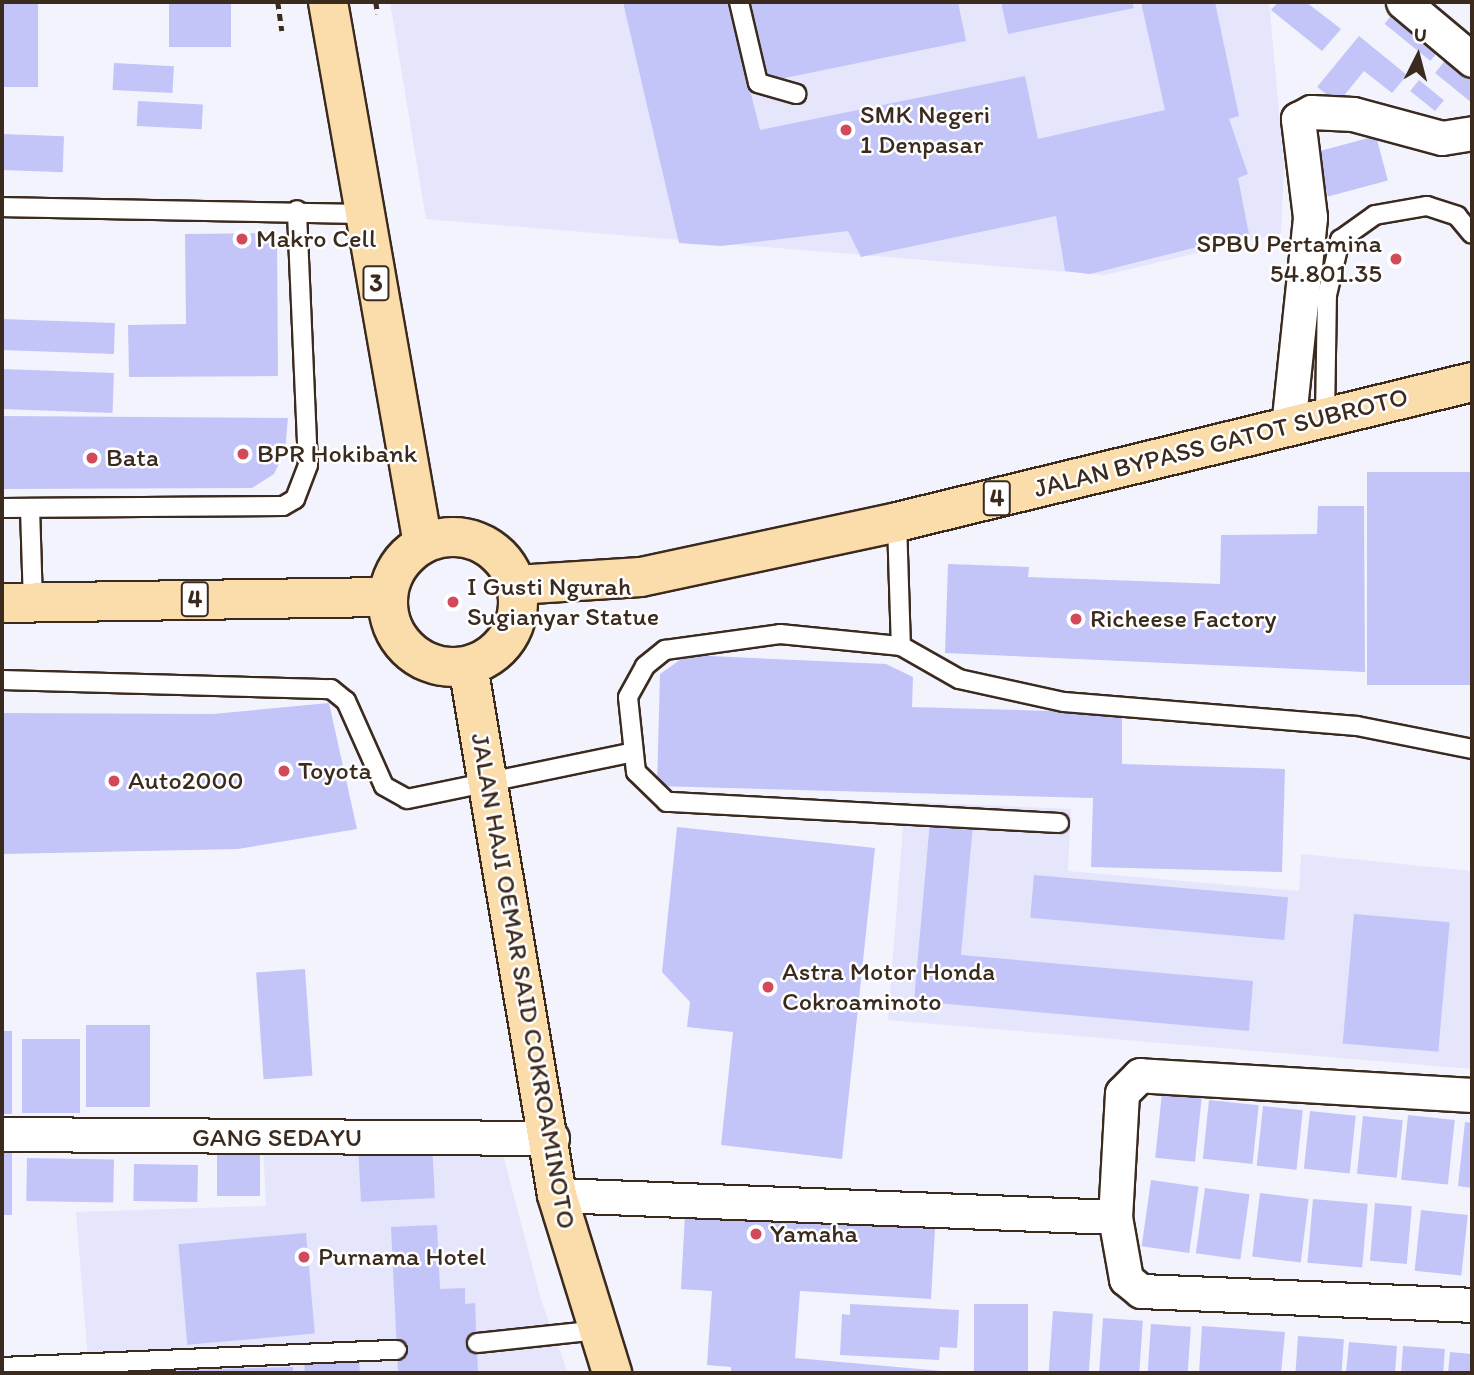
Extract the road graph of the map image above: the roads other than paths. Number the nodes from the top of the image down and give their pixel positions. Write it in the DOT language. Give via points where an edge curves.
graph roads {
  1 [pos="328,2"];
  2 [pos="739,2"];
  3 [pos="1403,2"];
  4 [pos="1472,60"];
  5 [pos="796,94"];
  6 [pos="1472,133"];
  7 [pos="2,207"];
  8 [pos="297,210"];
  9 [pos="365,214"];
  10 [pos="1472,234"];
  11 [pos="1472,382"];
  12 [pos="1325,418"];
  13 [pos="1288,427"];
  14 [pos="2,508"];
  15 [pos="30,508"];
  16 [pos="897,522"];
  17 [pos="423,544"];
  18 [pos="516,585"];
  19 [pos="388,597"];
  20 [pos="17,602"];
  21 [pos="901,646"];
  22 [pos="468,666"];
  23 [pos="2,680"];
  24 [pos="1472,749"];
  25 [pos="630,752"];
  26 [pos="485,785"];
  27 [pos="1059,823"];
  28 [pos="1472,1095"];
  29 [pos="2,1134"];
  30 [pos="552,1138"];
  31 [pos="557,1195"];
  32 [pos="1115,1217"];
  33 [pos="1472,1305"];
  34 [pos="598,1330"];
  35 [pos="477,1343"];
  36 [pos="397,1350"];
  37 [pos="2,1367"];
  38 [pos="612,1373"];
  1 -- 9 [label="highway, 3"];
  2 -- 5 [label="lane" via="758,83"];
  3 -- 4 [label="street"];
  6 -- 13 [label="street" via="1442,138 1353,114 1311,112 1298,119 1310,217"];
  7 -- 8 [label="lane"];
  8 -- 9 [label="lane"];
  8 -- 15 [label="lane" via="308,465 295,499 283,506"];
  9 -- 17 [label="highway, 3"];
  10 -- 12 [label="lane" via="1457,216 1427,206 1375,215 1340,240 1327,295"];
  11 -- 12 [label="highway, JALAN BYPASS GATOT SUBROTO / 4"];
  12 -- 13 [label="highway, JALAN BYPASS GATOT SUBROTO / 4"];
  13 -- 16 [label="highway, JALAN BYPASS GATOT SUBROTO / 4"];
  14 -- 15 [label="lane"];
  15 -- 20 [label="lane"];
  16 -- 18 [label="highway, JALAN BYPASS GATOT SUBROTO / 4" via="642,577"];
  16 -- 21 [label="lane"];
  17 -- 18 [label="highway" via="468,539 498,556"];
  17 -- 19 [label="highway" via="398,566"];
  18 -- 22 [label="highway" via="515,625 488,658"];
  19 -- 20 [label="highway, 4"];
  19 -- 22 [label="highway" via="390,620 414,654 430,664"];
  21 -- 24 [label="lane" via="959,679 1064,702 1357,726"];
  21 -- 25 [label="lane" via="780,634 665,650 645,666 628,697"];
  22 -- 26 [label="highway, JALAN HAJI OEMAR SAID COKROAMINOTO"];
  23 -- 26 [label="lane" via="331,690 346,701 394,795 407,799"];
  25 -- 26 [label="lane"];
  25 -- 27 [label="lane" via="648,787 667,802"];
  26 -- 30 [label="highway, JALAN HAJI OEMAR SAID COKROAMINOTO"];
  28 -- 32 [label="street" via="1139,1075 1122,1093"];
  29 -- 30 [label="street, GANG SEDAYU"];
  30 -- 31 [label="highway, JALAN HAJI OEMAR SAID COKROAMINOTO"];
  31 -- 32 [label="street"];
  31 -- 34 [label="highway, JALAN HAJI OEMAR SAID COKROAMINOTO"];
  32 -- 33 [label="street" via="1126,1279 1141,1291"];
  34 -- 35 [label="lane"];
  34 -- 38 [label="highway, JALAN HAJI OEMAR SAID COKROAMINOTO"];
  36 -- 37 [label="lane"];
}
